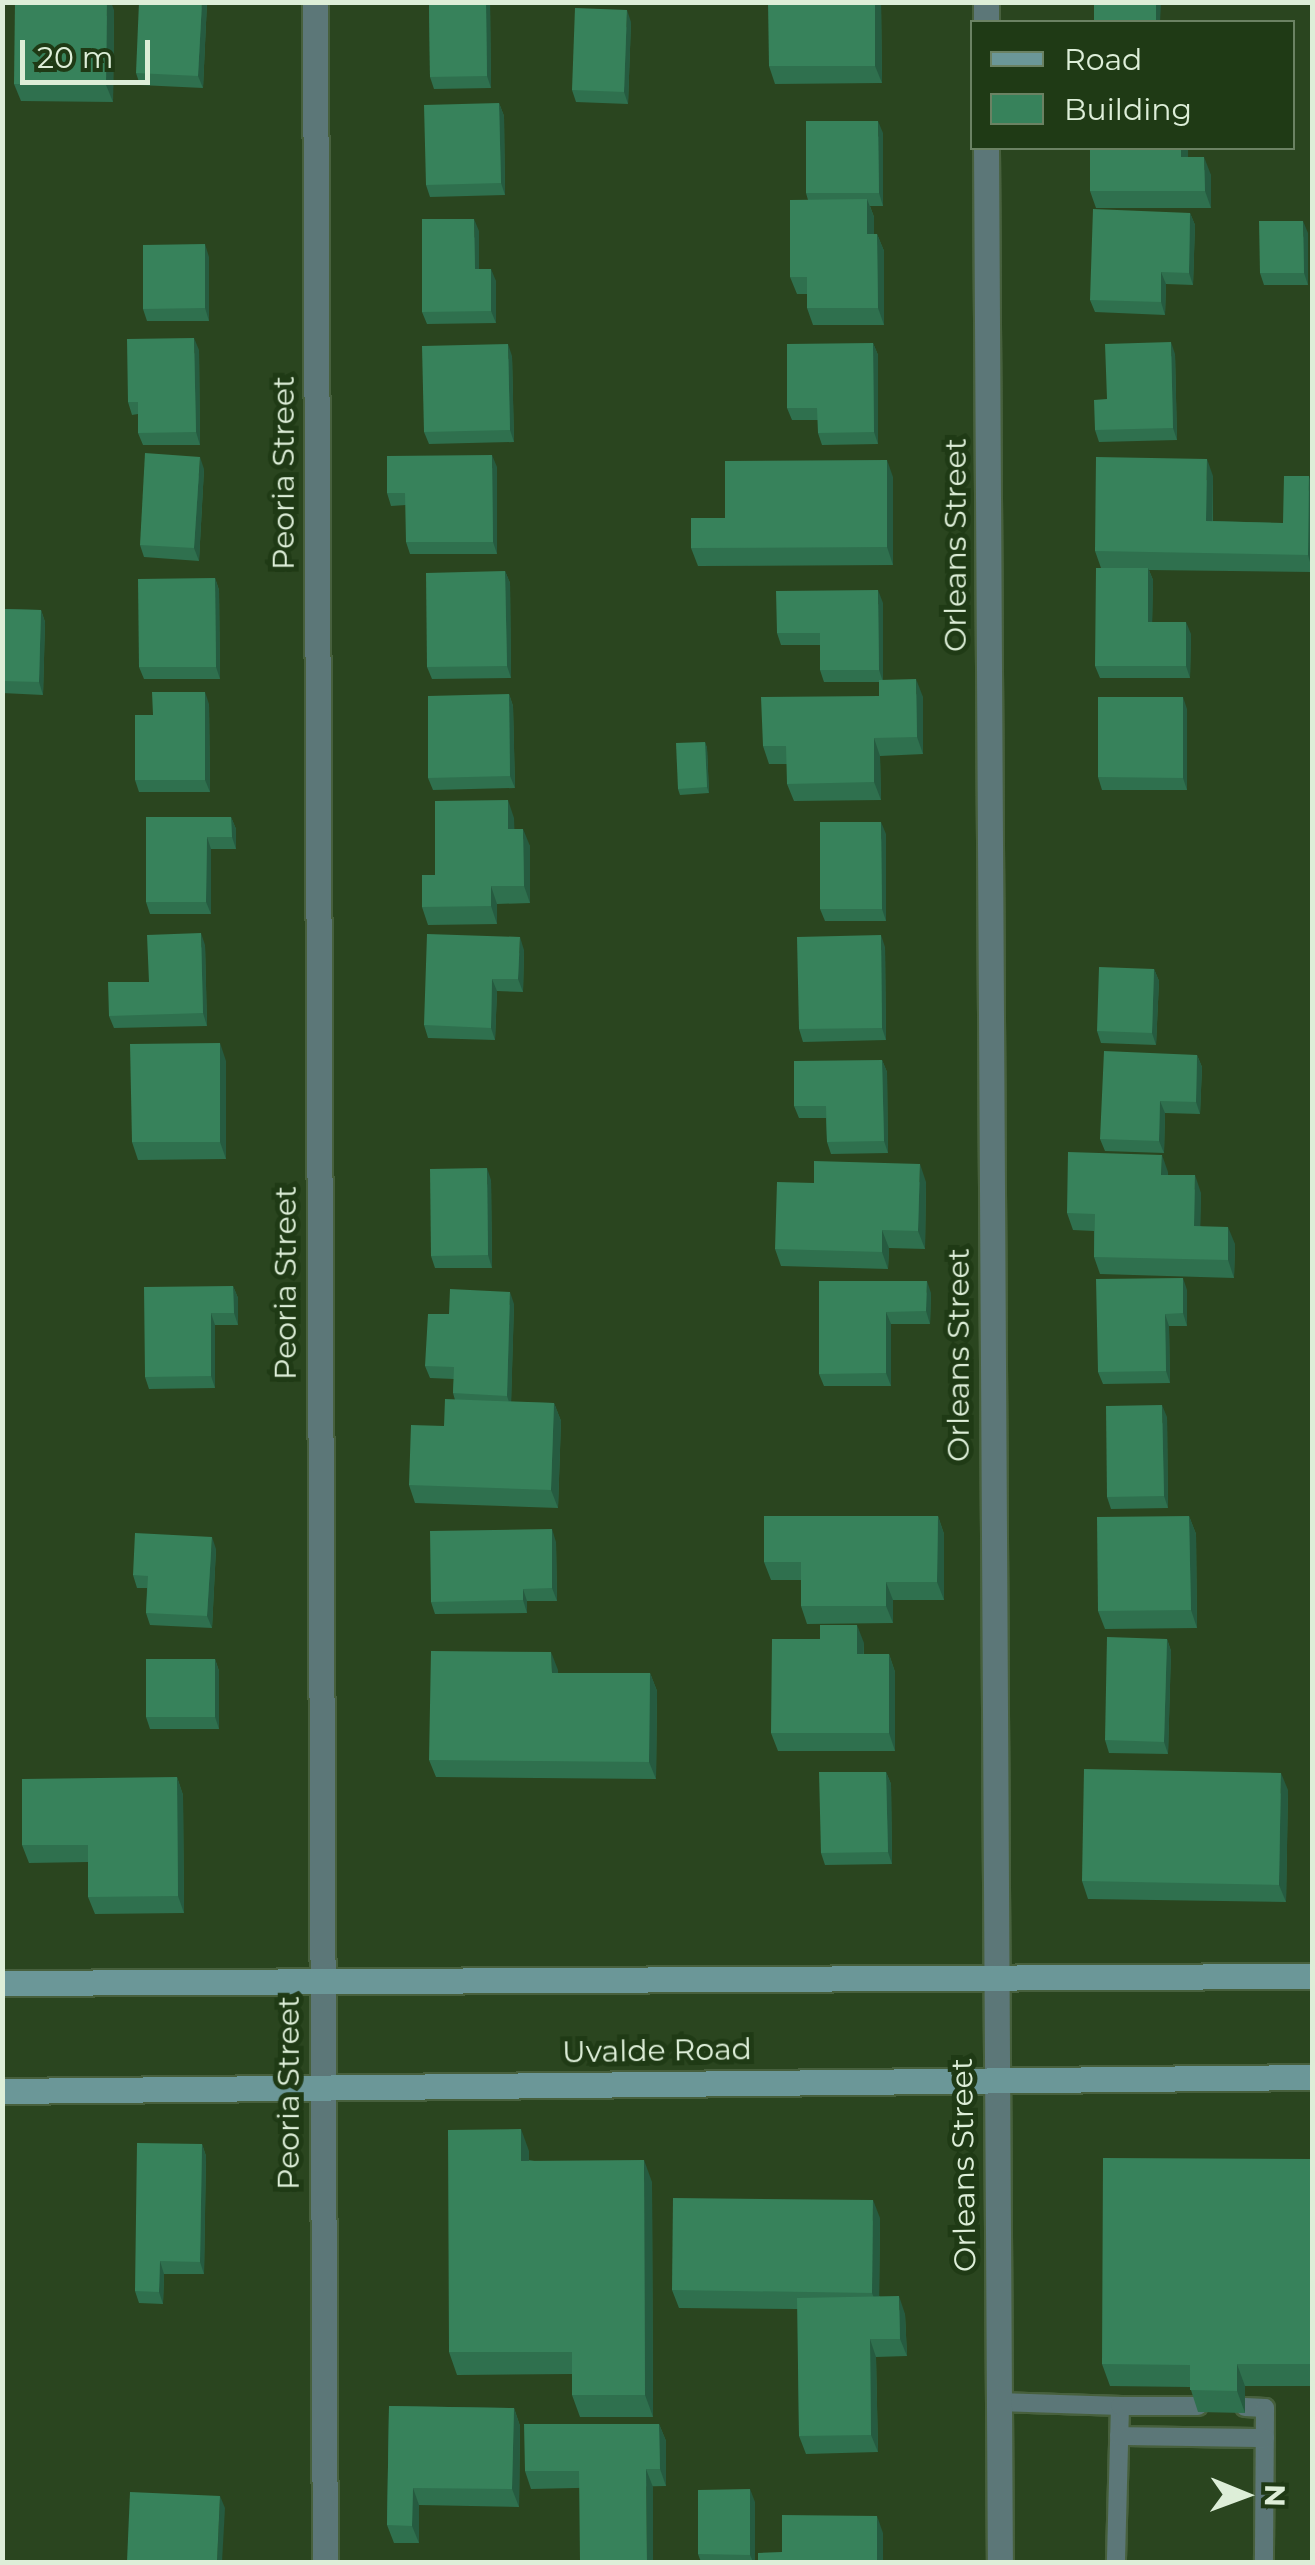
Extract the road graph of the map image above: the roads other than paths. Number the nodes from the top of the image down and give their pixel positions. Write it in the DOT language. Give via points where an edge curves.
graph roads {
  1 [pos="315,2"];
  2 [pos="986,150"];
  3 [pos="1312,1976"];
  4 [pos="994,1978"];
  5 [pos="2,1983"];
  6 [pos="321,1984"];
  7 [pos="1312,2076"];
  8 [pos="995,2078"];
  9 [pos="321,2089"];
  10 [pos="2,2091"];
  11 [pos="999,2402"];
  12 [pos="1120,2406"];
  13 [pos="1198,2406"];
  14 [pos="1245,2407"];
  15 [pos="1119,2436"];
  16 [pos="1265,2438"];
  17 [pos="325,2562"];
  18 [pos="1000,2562"];
  19 [pos="1116,2562"];
  20 [pos="1264,2562"];
  1 -- 6 [label="street, Peoria Street"];
  2 -- 4 [label="street, Orleans Street"];
  3 -- 4 [label="main road"];
  4 -- 6 [label="main road"];
  4 -- 8 [label="street, Orleans Street"];
  5 -- 6 [label="main road"];
  6 -- 9 [label="street, Peoria Street"];
  7 -- 8 [label="main road, Uvalde Road"];
  8 -- 9 [label="main road, Uvalde Road"];
  8 -- 11 [label="street, Orleans Street"];
  9 -- 10 [label="main road, Uvalde Road"];
  9 -- 17 [label="street, Peoria Street"];
  11 -- 12 [label="lane"];
  11 -- 18 [label="street, Orleans Street"];
  12 -- 13 [label="lane"];
  12 -- 15 [label="lane"];
  14 -- 16 [label="lane" via="1265,2408"];
  15 -- 16 [label="lane"];
  15 -- 19 [label="lane"];
  16 -- 20 [label="lane"];
}
